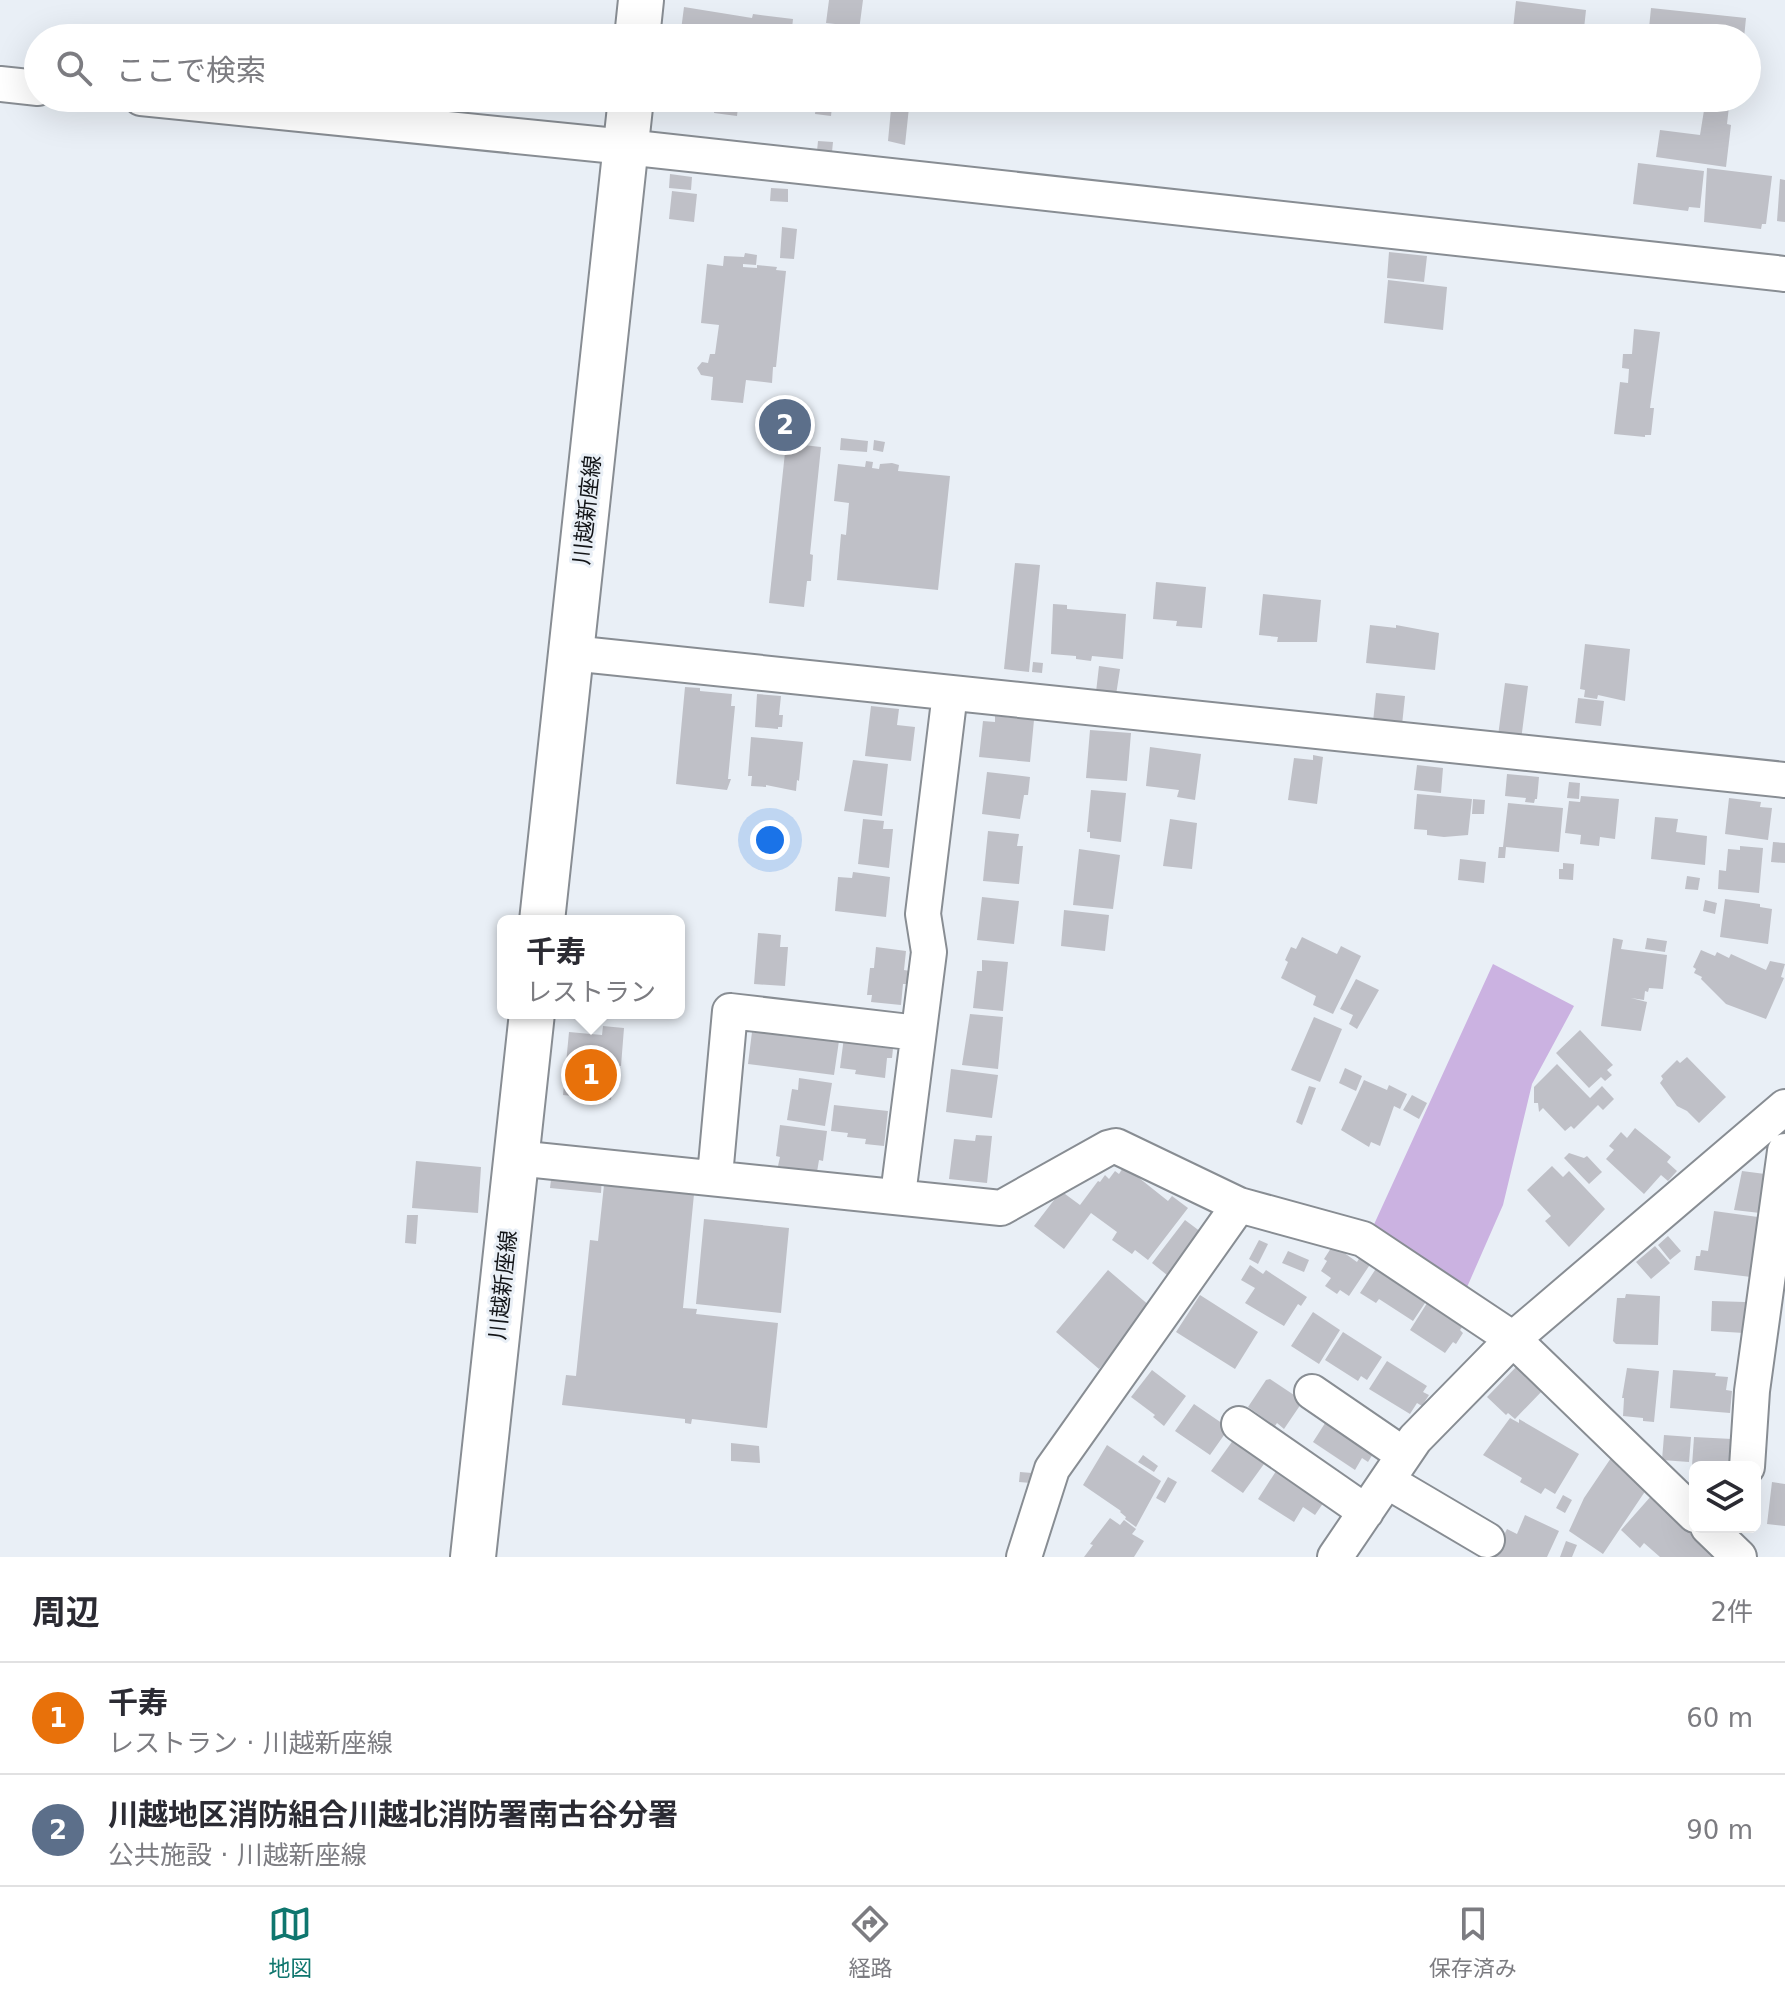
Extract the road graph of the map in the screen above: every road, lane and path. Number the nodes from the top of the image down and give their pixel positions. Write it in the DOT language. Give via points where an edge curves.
graph roads {
  1 [pos="641,0"];
  2 [pos="638,24"];
  3 [pos="0,84"];
  4 [pos="24,87"];
  5 [pos="280,112"];
  6 [pos="630,112"];
  7 [pos="626,147"];
  8 [pos="1785,274"];
  9 [pos="571,653"];
  10 [pos="950,693"];
  11 [pos="1785,780"];
  12 [pos="543,915"];
  13 [pos="531,1019"];
  14 [pos="918,1033"];
  15 [pos="1785,1107"];
  16 [pos="1785,1151"];
  17 [pos="516,1158"];
  18 [pos="715,1176"];
  19 [pos="898,1195"];
  20 [pos="1239,1205"];
  21 [pos="1513,1339"];
  22 [pos="1312,1392"];
  23 [pos="1239,1424"];
  24 [pos="1747,1461"];
  25 [pos="1396,1468"];
  26 [pos="1689,1509"];
  27 [pos="1366,1512"];
  28 [pos="1714,1533"];
  29 [pos="1742,1533"];
  30 [pos="1487,1540"];
  31 [pos="473,1557"];
  32 [pos="1024,1557"];
  33 [pos="1335,1557"];
  34 [pos="1740,1557"];
  1 -- 2 [label="main road"];
  3 -- 4 [label="street"];
  5 -- 7 [label="street"];
  6 -- 7 [label="main road, 川越新座線"];
  7 -- 8 [label="street"];
  7 -- 9 [label="main road, 川越新座線"];
  9 -- 10 [label="street"];
  9 -- 12 [label="main road, 川越新座線"];
  10 -- 11 [label="street"];
  10 -- 14 [label="street" via="923,914 929,952"];
  13 -- 17 [label="main road, 川越新座線"];
  14 -- 18 [label="street" via="730,1011"];
  14 -- 19 [label="street"];
  15 -- 21 [label="street"];
  16 -- 24 [label="street"];
  17 -- 18 [label="street"];
  17 -- 31 [label="main road, 川越新座線"];
  18 -- 19 [label="street"];
  19 -- 20 [label="street" via="1001,1208 1116,1146"];
  20 -- 21 [label="street" via="1363,1239"];
  20 -- 32 [label="street" via="1052,1469"];
  21 -- 25 [label="street" via="1415,1439"];
  21 -- 26 [label="street"];
  22 -- 25 [label="street"];
  23 -- 27 [label="street"];
  25 -- 27 [label="street"];
  25 -- 30 [label="street"];
  27 -- 33 [label="street"];
  28 -- 34 [label="street"];
  29 -- 34 [label="street"];
}
